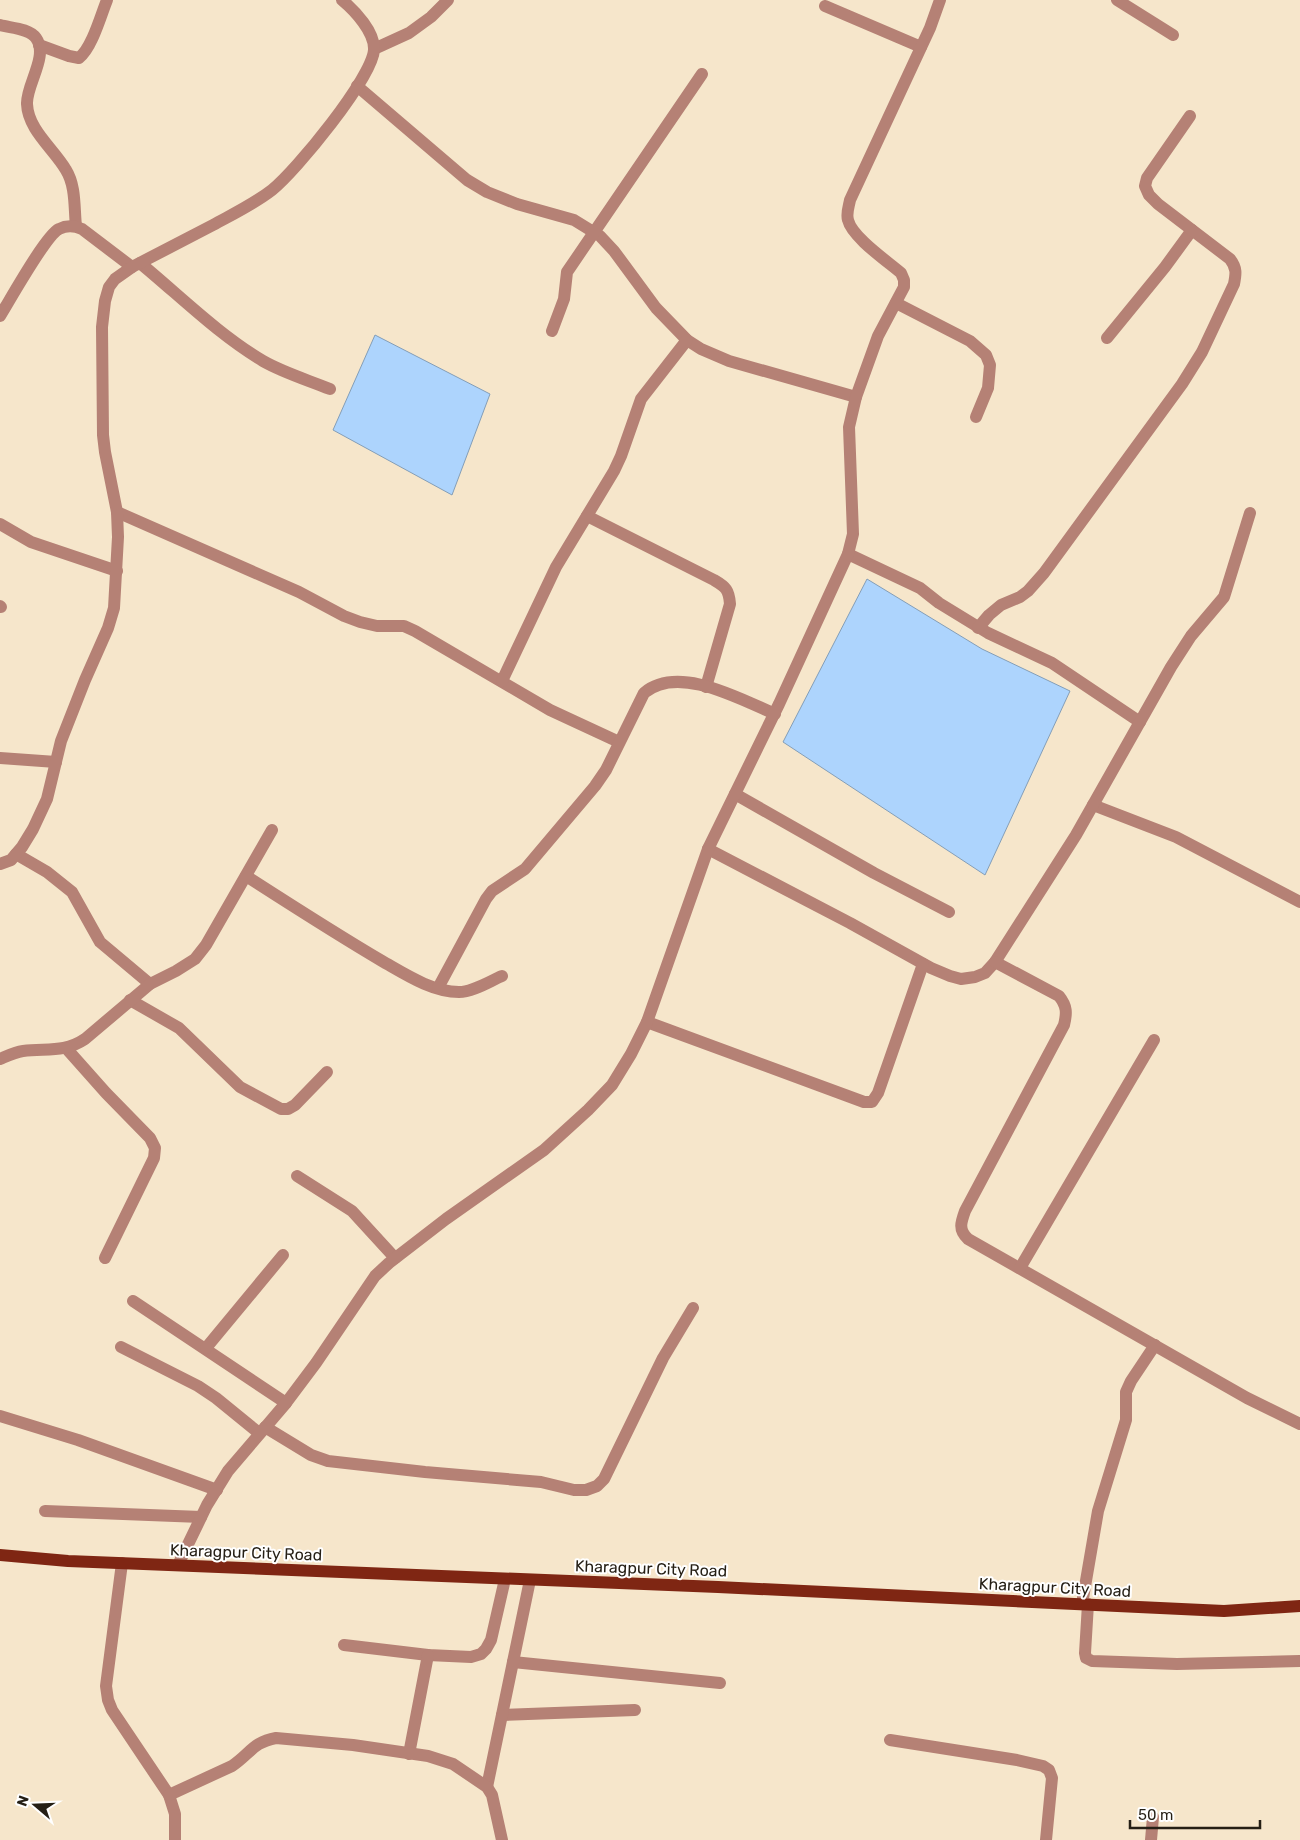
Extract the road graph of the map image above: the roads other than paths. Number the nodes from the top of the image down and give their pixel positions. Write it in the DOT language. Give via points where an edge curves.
graph roads {
  1 [pos="107,0"];
  2 [pos="342,0"];
  3 [pos="448,0"];
  4 [pos="940,0"];
  5 [pos="1117,0"];
  6 [pos="825,6"];
  7 [pos="0,25"];
  8 [pos="1173,35"];
  9 [pos="39,45"];
  10 [pos="921,47"];
  11 [pos="374,49"];
  12 [pos="702,74"];
  13 [pos="357,86"];
  14 [pos="1190,116"];
  15 [pos="76,226"];
  16 [pos="1192,230"];
  17 [pos="594,232"];
  18 [pos="136,265"];
  19 [pos="896,303"];
  20 [pos="0,316"];
  21 [pos="552,331"];
  22 [pos="1107,338"];
  23 [pos="687,340"];
  24 [pos="330,389"];
  25 [pos="856,396"];
  26 [pos="976,417"];
  27 [pos="117,512"];
  28 [pos="1250,513"];
  29 [pos="587,516"];
  30 [pos="0,524"];
  31 [pos="848,554"];
  32 [pos="117,571"];
  33 [pos="978,628"];
  34 [pos="502,681"];
  35 [pos="706,687"];
  36 [pos="775,714"];
  37 [pos="1140,722"];
  38 [pos="619,742"];
  39 [pos="0,758"];
  40 [pos="56,762"];
  41 [pos="735,794"];
  42 [pos="1093,806"];
  43 [pos="272,830"];
  44 [pos="708,849"];
  45 [pos="16,854"];
  46 [pos="0,864"];
  47 [pos="246,876"];
  48 [pos="1300,902"];
  49 [pos="949,912"];
  50 [pos="995,962"];
  51 [pos="923,964"];
  52 [pos="502,976"];
  53 [pos="150,984"];
  54 [pos="438,988"];
  55 [pos="130,1000"];
  56 [pos="647,1022"];
  57 [pos="1154,1040"];
  58 [pos="66,1048"];
  59 [pos="0,1059"];
  60 [pos="327,1072"];
  61 [pos="297,1176"];
  62 [pos="283,1255"];
  63 [pos="105,1258"];
  64 [pos="395,1258"];
  65 [pos="1020,1268"];
  66 [pos="133,1301"];
  67 [pos="693,1308"];
  68 [pos="1156,1345"];
  69 [pos="121,1347"];
  70 [pos="206,1348"];
  71 [pos="286,1403"];
  72 [pos="0,1416"];
  73 [pos="1300,1424"];
  74 [pos="262,1430"];
  75 [pos="216,1490"];
  76 [pos="45,1510"];
  77 [pos="201,1517"];
  78 [pos="0,1555"];
  79 [pos="122,1563"];
  80 [pos="178,1565"];
  81 [pos="506,1579"];
  82 [pos="530,1580"];
  83 [pos="1085,1604"];
  84 [pos="1300,1606"];
  85 [pos="344,1645"];
  86 [pos="428,1655"];
  87 [pos="1300,1660"];
  88 [pos="513,1662"];
  89 [pos="720,1684"];
  90 [pos="634,1710"];
  91 [pos="502,1715"];
  92 [pos="890,1740"];
  93 [pos="409,1754"];
  94 [pos="487,1787"];
  95 [pos="169,1795"];
  96 [pos="1153,1817"];
  97 [pos="174,1840"];
  98 [pos="502,1840"];
  99 [pos="1046,1840"];
  100 [pos="1152,1840"];
  1 -- 9 [label="street" via="84,54 78,58"];
  2 -- 11 [label="street" via="358,16 370,35"];
  3 -- 11 [label="street" via="409,33"];
  4 -- 10 [label="street"];
  5 -- 8 [label="street"];
  6 -- 10 [label="street"];
  7 -- 9 [label="street" via="30,32"];
  9 -- 15 [label="street" via="39,59 27,104 38,132 71,182"];
  10 -- 19 [label="street" via="850,200 847,213 848,221 862,239 902,273 904,287"];
  11 -- 13 [label="street" via="372,62"];
  12 -- 17 [label="street"];
  13 -- 17 [label="street" via="467,180 517,204 574,220"];
  13 -- 18 [label="street" via="319,139 272,190 249,206"];
  14 -- 16 [label="street" via="1147,178 1145,186 1149,196"];
  15 -- 18 [label="street"];
  15 -- 20 [label="street" via="58,229 46,242"];
  16 -- 22 [label="street"];
  16 -- 33 [label="street" via="1230,259 1236,274 1202,352 1144,438 1044,573 1028,592 1001,605"];
  17 -- 21 [label="street" via="567,272 564,299"];
  17 -- 23 [label="street" via="614,251 656,308"];
  18 -- 24 [label="street" via="265,362"];
  18 -- 27 [label="street" via="109,287 102,326 104,444"];
  19 -- 25 [label="street" via="878,336"];
  19 -- 26 [label="street" via="970,341 986,355 990,377"];
  23 -- 25 [label="street" via="729,361"];
  23 -- 29 [label="street" via="642,399 621,456"];
  25 -- 31 [label="street" via="849,426 853,534"];
  27 -- 32 [label="street"];
  27 -- 34 [label="street" via="360,622 404,626"];
  28 -- 37 [label="street" via="1224,597 1191,636"];
  29 -- 34 [label="street" via="556,567"];
  29 -- 35 [label="street" via="725,586 730,604"];
  30 -- 32 [label="street" via="31,542"];
  31 -- 33 [label="street" via="920,588"];
  31 -- 36 [label="street"];
  32 -- 40 [label="street" via="114,608 108,628 82,688"];
  33 -- 37 [label="street" via="1039,655"];
  34 -- 38 [label="street" via="550,710"];
  35 -- 36 [label="street"];
  35 -- 38 [label="street" via="677,683 651,687 644,693"];
  36 -- 41 [label="street"];
  37 -- 42 [label="street"];
  38 -- 54 [label="street" via="596,786 525,869 492,891"];
  39 -- 40 [label="street"];
  40 -- 45 [label="street" via="47,798 33,829"];
  41 -- 44 [label="street"];
  41 -- 49 [label="street"];
  42 -- 48 [label="street" via="1176,837"];
  42 -- 50 [label="street"];
  43 -- 47 [label="street"];
  44 -- 51 [label="street"];
  44 -- 56 [label="street"];
  45 -- 46 [label="street"];
  45 -- 53 [label="street" via="47,872 72,892 100,942"];
  47 -- 53 [label="street" via="195,959"];
  47 -- 54 [label="street" via="339,936"];
  50 -- 51 [label="street" via="985,973 961,979"];
  50 -- 65 [label="street" via="1060,996 1067,1014 960,1223 962,1233 968,1239"];
  51 -- 56 [label="street" via="878,1094 872,1102 864,1102"];
  52 -- 54 [label="street" via="462,992"];
  53 -- 55 [label="street"];
  55 -- 58 [label="street" via="86,1039"];
  55 -- 60 [label="street" via="179,1028 240,1087 281,1109 295,1105"];
  56 -- 64 [label="street" via="612,1085 588,1110 544,1150"];
  57 -- 65 [label="street"];
  58 -- 59 [label="street" via="21,1051"];
  58 -- 63 [label="street" via="150,1138 155,1148 154,1158"];
  61 -- 64 [label="street" via="352,1211"];
  62 -- 70 [label="street"];
  64 -- 71 [label="street" via="375,1276"];
  65 -- 68 [label="street"];
  66 -- 70 [label="street"];
  67 -- 74 [label="street" via="663,1358 604,1479 598,1486 586,1490 541,1482 328,1461"];
  68 -- 73 [label="street" via="1247,1398"];
  68 -- 83 [label="street" via="1126,1392 1126,1420 1098,1511"];
  69 -- 74 [label="street" via="198,1386"];
  70 -- 71 [label="street"];
  71 -- 74 [label="street"];
  72 -- 75 [label="street" via="78,1440"];
  74 -- 75 [label="street"];
  75 -- 77 [label="street"];
  76 -- 77 [label="street"];
  77 -- 80 [label="street"];
  78 -- 79 [label="main road, Kharagpur City Road"];
  79 -- 80 [label="main road, Kharagpur City Road"];
  79 -- 95 [label="street" via="106,1686 108,1700"];
  80 -- 81 [label="main road, Kharagpur City Road"];
  81 -- 82 [label="main road, Kharagpur City Road"];
  81 -- 86 [label="street" via="486,1649 471,1657"];
  82 -- 83 [label="main road, Kharagpur City Road"];
  82 -- 88 [label="street"];
  83 -- 84 [label="main road, Kharagpur City Road" via="1224,1611"];
  83 -- 87 [label="street" via="1085,1653 1086,1658 1092,1661 1177,1664"];
  85 -- 86 [label="street"];
  86 -- 93 [label="street"];
  88 -- 89 [label="street"];
  88 -- 91 [label="street"];
  90 -- 91 [label="street"];
  91 -- 94 [label="street"];
  92 -- 99 [label="street" via="1043,1766 1052,1778"];
  93 -- 94 [label="street" via="452,1764"];
  93 -- 95 [label="street" via="353,1745 276,1738 264,1740 232,1766"];
  94 -- 98 [label="street" via="492,1794"];
  95 -- 97 [label="street" via="175,1814"];
  96 -- 100 [label="street"];
}
